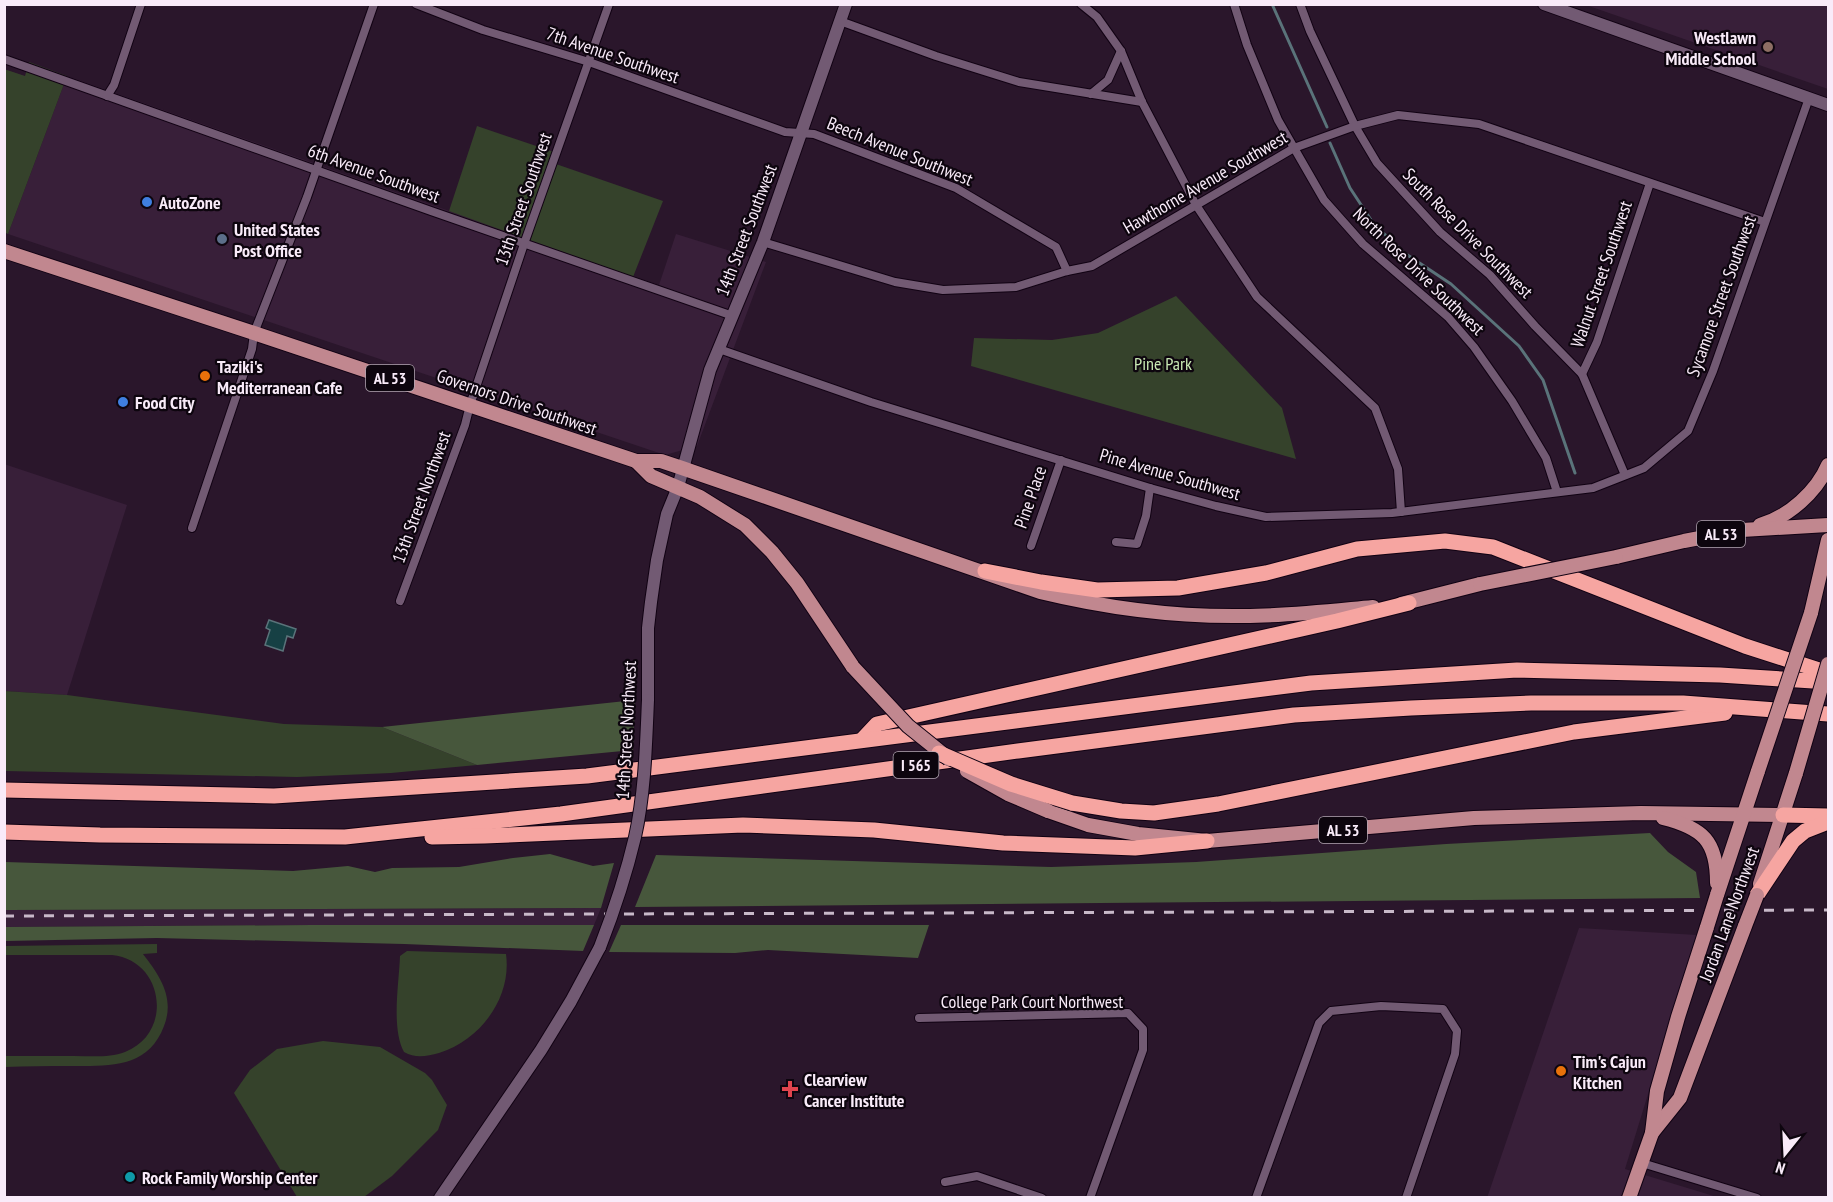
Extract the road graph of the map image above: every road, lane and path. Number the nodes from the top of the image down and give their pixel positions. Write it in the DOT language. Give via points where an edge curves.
graph roads {
  1 [pos="141,4"];
  2 [pos="374,4"];
  3 [pos="416,4"];
  4 [pos="609,4"];
  5 [pos="846,4"];
  6 [pos="1081,4"];
  7 [pos="1234,4"];
  8 [pos="1300,4"];
  9 [pos="1544,4"];
  10 [pos="840,21"];
  11 [pos="1121,51"];
  12 [pos="4,59"];
  13 [pos="589,62"];
  14 [pos="1091,94"];
  15 [pos="107,96"];
  16 [pos="1809,98"];
  17 [pos="1142,102"];
  18 [pos="1828,105"];
  19 [pos="1355,126"];
  20 [pos="800,133"];
  21 [pos="1294,148"];
  22 [pos="316,169"];
  23 [pos="1650,183"];
  24 [pos="1196,205"];
  25 [pos="1765,222"];
  26 [pos="763,242"];
  27 [pos="524,244"];
  28 [pos="4,251"];
  29 [pos="1067,271"];
  30 [pos="733,316"];
  31 [pos="254,333"];
  32 [pos="719,349"];
  33 [pos="1582,374"];
  34 [pos="470,405"];
  35 [pos="1060,460"];
  36 [pos="636,461"];
  37 [pos="1828,465"];
  38 [pos="682,468"];
  39 [pos="1625,475"];
  40 [pos="678,487"];
  41 [pos="1150,488"];
  42 [pos="1557,492"];
  43 [pos="1401,512"];
  44 [pos="1828,525"];
  45 [pos="192,528"];
  46 [pos="1742,530"];
  47 [pos="1828,540"];
  48 [pos="1116,542"];
  49 [pos="1030,546"];
  50 [pos="985,571"];
  51 [pos="400,600"];
  52 [pos="1409,603"];
  53 [pos="1828,664"];
  54 [pos="1828,673"];
  55 [pos="1828,682"];
  56 [pos="1761,709"];
  57 [pos="1828,714"];
  58 [pos="862,740"];
  59 [pos="939,753"];
  60 [pos="4,790"];
  61 [pos="1641,813"];
  62 [pos="1743,814"];
  63 [pos="1783,815"];
  64 [pos="1828,816"];
  65 [pos="1828,822"];
  66 [pos="4,832"];
  67 [pos="345,837"];
  68 [pos="1207,841"];
  69 [pos="1757,894"];
  70 [pos="1717,895"];
  71 [pos="919,1018"];
  72 [pos="1652,1133"];
  73 [pos="1642,1163"];
  74 [pos="945,1182"];
  75 [pos="440,1197"];
  76 [pos="1042,1197"];
  77 [pos="1090,1197"];
  78 [pos="1256,1197"];
  79 [pos="1406,1197"];
  80 [pos="1629,1197"];
  81 [pos="1757,1197"];
  1 -- 15 [label="street"];
  2 -- 22 [label="street"];
  3 -- 13 [label="street, 7th Avenue Southwest" via="483,30"];
  4 -- 13 [label="street, 13th Street Southwest"];
  5 -- 10 [label="street, 14th Street Southwest"];
  6 -- 11 [label="street" via="1097,17"];
  7 -- 21 [label="street, North Rose Drive Southwest" via="1278,120"];
  8 -- 19 [label="street, South Rose Drive Southwest"];
  9 -- 16 [label="street"];
  10 -- 14 [label="street" via="1019,82"];
  10 -- 20 [label="street, 14th Street Southwest"];
  11 -- 14 [label="street" via="1108,80"];
  11 -- 17 [label="street"];
  12 -- 15 [label="street, 6th Avenue Southwest"];
  13 -- 20 [label="street, 7th Avenue Southwest" via="784,132"];
  13 -- 27 [label="street, 13th Street Southwest"];
  14 -- 17 [label="street"];
  15 -- 22 [label="street, 6th Avenue Southwest"];
  16 -- 18 [label="street"];
  16 -- 25 [label="street, Sycamore Street Southwest"];
  17 -- 24 [label="street"];
  19 -- 21 [label="street, Hawthorne Avenue Southwest"];
  19 -- 23 [label="street, Hawthorne Avenue Southwest" via="1398,115 1479,124"];
  19 -- 33 [label="street, South Rose Drive Southwest" via="1377,163 1416,207 1490,275"];
  20 -- 26 [label="street, 14th Street Southwest"];
  20 -- 29 [label="street, Beech Avenue Southwest" via="814,134 956,188 1056,247"];
  21 -- 24 [label="street, Hawthorne Avenue Southwest"];
  21 -- 42 [label="street, North Rose Drive Southwest" via="1324,200 1363,244 1448,317 1474,347 1546,458"];
  22 -- 27 [label="street, 6th Avenue Southwest"];
  22 -- 31 [label="street"];
  23 -- 25 [label="street, Hawthorne Avenue Southwest"];
  23 -- 33 [label="street, Walnut Street Southwest" via="1597,342"];
  24 -- 29 [label="street, Hawthorne Avenue Southwest" via="1092,266"];
  24 -- 43 [label="street" via="1257,297 1375,408 1398,469"];
  25 -- 39 [label="street, Sycamore Street Southwest" via="1688,431 1644,468"];
  26 -- 29 [label="street, Hawthorne Avenue Southwest" via="895,282 943,290 1016,287"];
  26 -- 30 [label="street, 14th Street Southwest"];
  27 -- 30 [label="street, 6th Avenue Southwest"];
  27 -- 34 [label="street, 13th Street Southwest"];
  28 -- 31 [label="main road, Governors Drive Southwest / AL 53"];
  30 -- 32 [label="street, 14th Street Southwest"];
  31 -- 34 [label="main road, Governors Drive Southwest / AL 53"];
  31 -- 45 [label="street"];
  32 -- 35 [label="street, Pine Avenue Southwest" via="871,402"];
  32 -- 38 [label="street, 14th Street Southwest"];
  33 -- 39 [label="street, South Rose Drive Southwest"];
  34 -- 36 [label="main road, Governors Drive Southwest / AL 53"];
  34 -- 51 [label="street, 13th Street Northwest"];
  35 -- 41 [label="street, Pine Avenue Southwest"];
  35 -- 49 [label="street, Pine Place"];
  36 -- 38 [label="main road, Governors Drive Southwest / AL 53" via="661,461"];
  36 -- 40 [label="main road, AL 53" via="651,476"];
  37 -- 46 [label="main road" via="1806,498 1770,522"];
  38 -- 40 [label="street, 14th Street Northwest"];
  38 -- 50 [label="main road, Governors Drive Southwest / AL 53"];
  39 -- 42 [label="street, Pine Avenue Southwest" via="1593,488"];
  40 -- 59 [label="main road, AL 53, bridge" via="700,496 745,525 772,552 853,667"];
  40 -- 75 [label="street, 14th Street Northwest, bridge" via="653,582 648,628 646,762 636,835 618,900 600,946 542,1050"];
  41 -- 43 [label="street, Pine Avenue Southwest" via="1266,517"];
  41 -- 48 [label="street" via="1137,544"];
  42 -- 43 [label="street, Pine Avenue Southwest"];
  44 -- 46 [label="main road, AL 53"];
  46 -- 52 [label="main road, AL 53, bridge" via="1480,584"];
  47 -- 62 [label="main road, Jordan Lane Northwest, bridge" via="1811,613"];
  50 -- 52 [label="main road, AL 53" via="1083,603 1169,614 1244,616"];
  50 -- 54 [label="highway" via="1097,590 1178,588 1266,573 1357,549 1445,541 1493,547 1745,646"];
  52 -- 58 [label="highway" via="877,724"];
  53 -- 63 [label="main road, Jordan Lane Northwest / AL 53, bridge"];
  55 -- 58 [label="highway, I 565" via="1517,670 1311,683"];
  56 -- 57 [label="highway, I 565"];
  56 -- 59 [label="highway, bridge" via="1574,732 1208,806 1155,813 1072,803 1011,784"];
  56 -- 67 [label="highway, I 565" via="1530,703 1294,715 561,814"];
  58 -- 60 [label="highway, I 565" via="587,776 274,796"];
  59 -- 68 [label="main road, AL 53, bridge" via="1008,794 1088,825"];
  61 -- 62 [label="main road, AL 53"];
  61 -- 68 [label="main road, AL 53" via="1474,818"];
  61 -- 70 [label="main road, AL 53" via="1679,822 1703,836 1713,850"];
  62 -- 63 [label="main road, AL 53"];
  62 -- 70 [label="main road, Jordan Lane Northwest"];
  63 -- 64 [label="highway"];
  63 -- 69 [label="main road, Jordan Lane Northwest / AL 53"];
  65 -- 69 [label="highway" via="1805,831 1793,841"];
  66 -- 67 [label="highway, I 565"];
  67 -- 68 [label="highway" via="484,836 743,825 1135,848"];
  69 -- 72 [label="main road, Jordan Lane Northwest / AL 53, bridge" via="1680,1098"];
  70 -- 72 [label="main road, Jordan Lane Northwest / AL 53, bridge" via="1657,1091"];
  71 -- 77 [label="street, College Park Court Northwest" via="1128,1013 1143,1029 1143,1050"];
  72 -- 73 [label="main road, Jordan Lane Northwest / AL 53"];
  73 -- 80 [label="main road, Jordan Lane Northwest / AL 53"];
  73 -- 81 [label="street"];
  74 -- 76 [label="street" via="977,1176"];
  78 -- 79 [label="street" via="1319,1023 1331,1011 1381,1006 1443,1009 1458,1031 1455,1054"];
}
